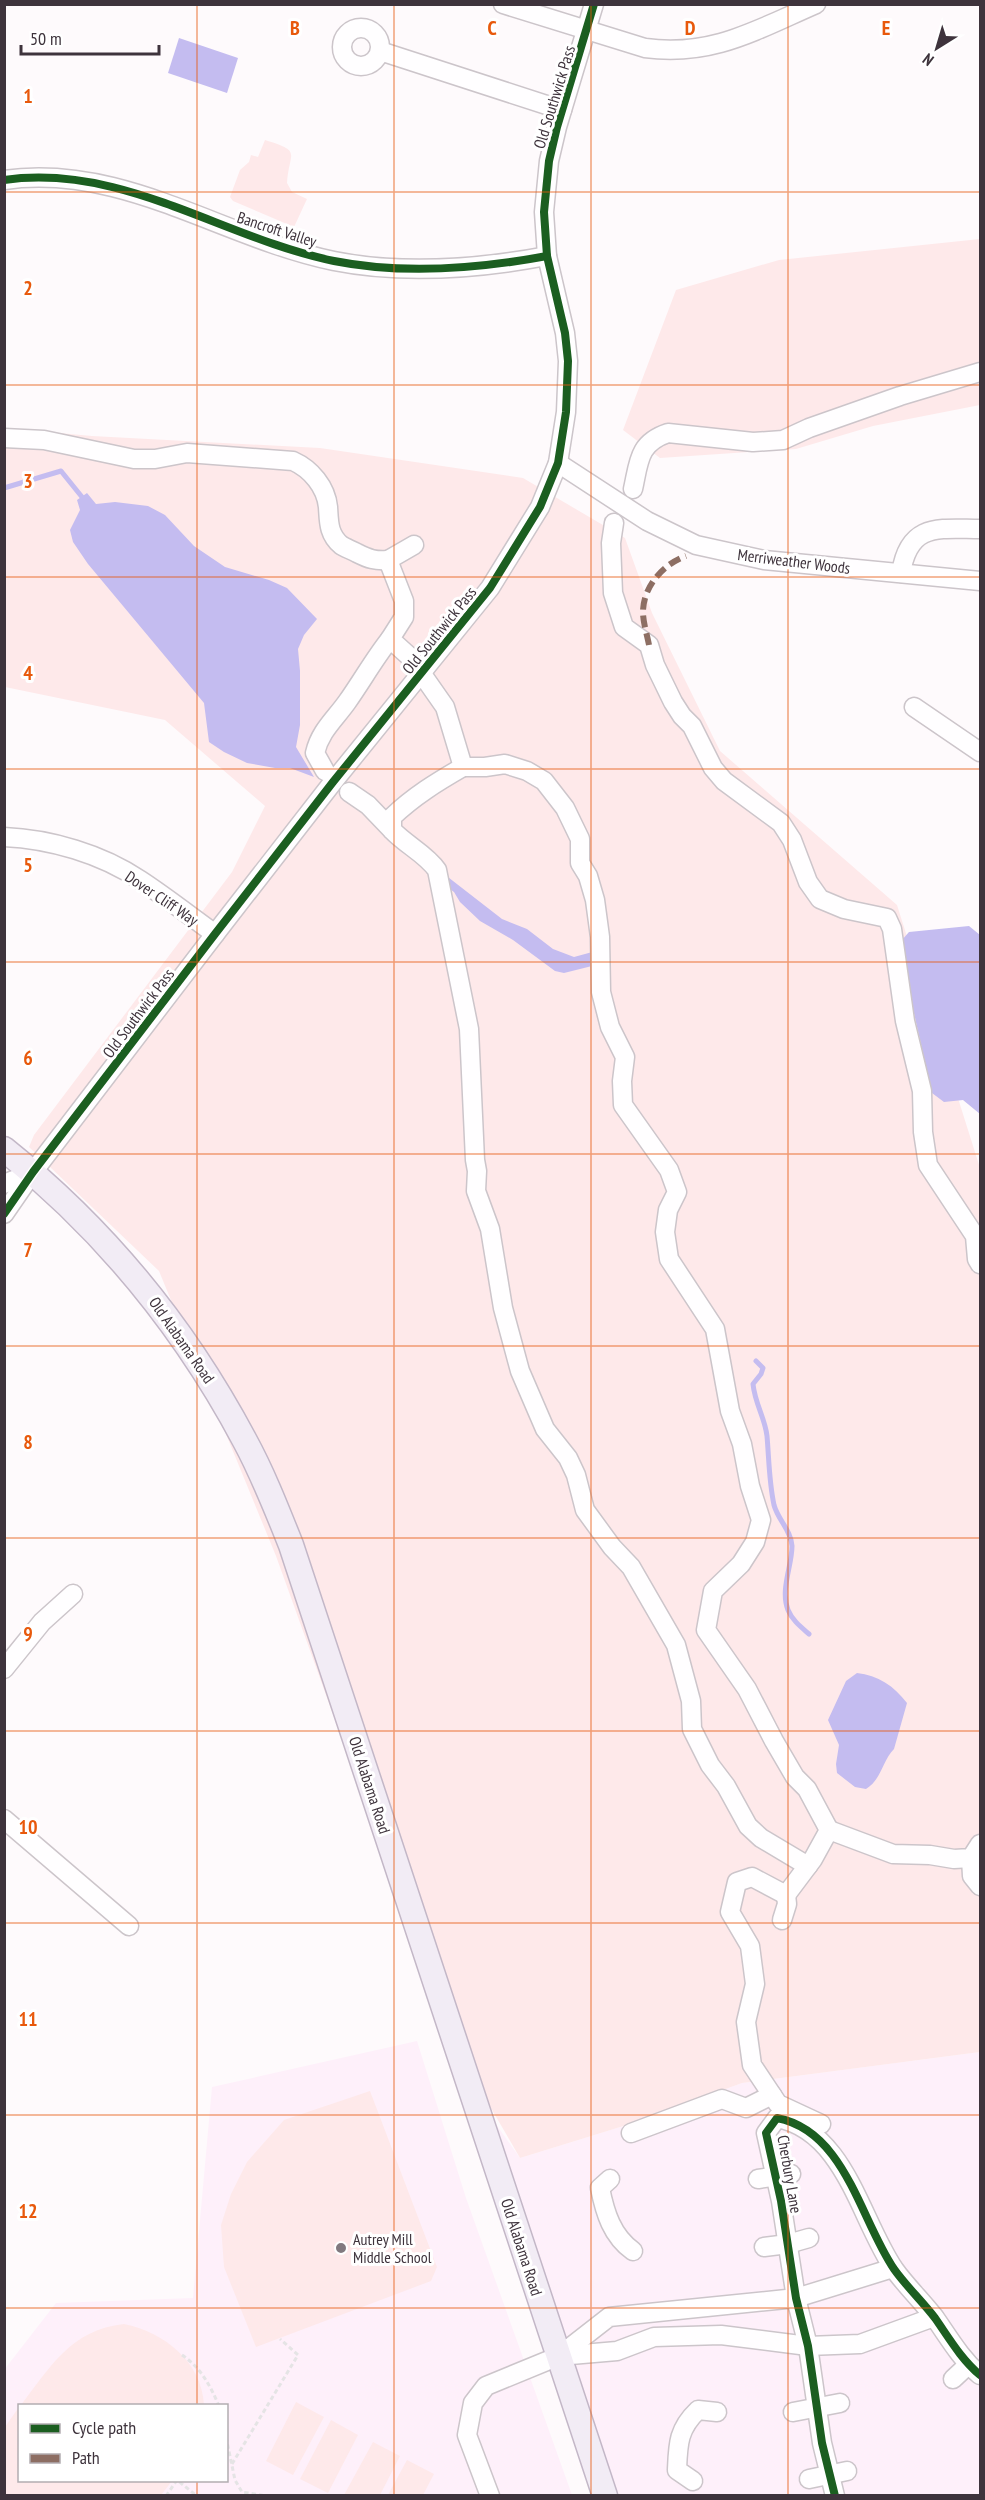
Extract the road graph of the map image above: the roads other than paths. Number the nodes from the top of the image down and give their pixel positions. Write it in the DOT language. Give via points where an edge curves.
graph roads {
  1 [pos="503,4"];
  2 [pos="594,4"];
  3 [pos="816,4"];
  4 [pos="588,31"];
  5 [pos="380,51"];
  6 [pos="562,110"];
  7 [pos="4,180"];
  8 [pos="547,256"];
  9 [pos="981,372"];
  10 [pos="4,438"];
  11 [pos="558,463"];
  12 [pos="633,489"];
  13 [pos="614,523"];
  14 [pos="981,529"];
  15 [pos="414,545"];
  16 [pos="388,561"];
  17 [pos="901,573"];
  18 [pos="981,581"];
  19 [pos="390,639"];
  20 [pos="420,674"];
  21 [pos="914,707"];
  22 [pos="981,752"];
  23 [pos="463,767"];
  24 [pos="325,771"];
  25 [pos="349,792"];
  26 [pos="392,831"];
  27 [pos="4,837"];
  28 [pos="215,934"];
  29 [pos="4,1149"];
  30 [pos="33,1172"];
  31 [pos="4,1184"];
  32 [pos="4,1214"];
  33 [pos="981,1264"];
  34 [pos="73,1594"];
  35 [pos="4,1669"];
  36 [pos="4,1818"];
  37 [pos="829,1830"];
  38 [pos="976,1851"];
  39 [pos="808,1866"];
  40 [pos="981,1886"];
  41 [pos="786,1895"];
  42 [pos="782,1920"];
  43 [pos="129,1926"];
  44 [pos="772,2095"];
  45 [pos="821,2124"];
  46 [pos="631,2133"];
  47 [pos="610,2179"];
  48 [pos="809,2238"];
  49 [pos="788,2244"];
  50 [pos="764,2247"];
  51 [pos="633,2251"];
  52 [pos="893,2268"];
  53 [pos="796,2298"];
  54 [pos="719,2305"];
  55 [pos="934,2317"];
  56 [pos="721,2335"];
  57 [pos="808,2346"];
  58 [pos="559,2356"];
  59 [pos="974,2370"];
  60 [pos="953,2379"];
  61 [pos="840,2403"];
  62 [pos="817,2409"];
  63 [pos="717,2412"];
  64 [pos="793,2412"];
  65 [pos="838,2473"];
  66 [pos="809,2479"];
  67 [pos="693,2481"];
  68 [pos="490,2496"];
  69 [pos="605,2496"];
  70 [pos="835,2496"];
  1 -- 4 [label="street"];
  2 -- 4 [label="street, Old Southwick Pass"];
  3 -- 4 [label="street" via="730,42 686,51 645,48"];
  4 -- 6 [label="street, Old Southwick Pass"];
  5 -- 6 [label="street"];
  6 -- 8 [label="street, Old Southwick Pass" via="549,161 544,212"];
  7 -- 8 [label="street, Bancroft Valley" via="82,179 144,194 305,253 374,267 461,268"];
  8 -- 11 [label="street, Old Southwick Pass" via="568,361"];
  9 -- 12 [label="street" via="900,396 783,440 753,442 662,435 641,452"];
  10 -- 16 [label="street" via="44,440 134,459 187,453 293,461 307,467 320,484 326,496 327,524 336,540 373,561"];
  11 -- 17 [label="street, Merriweather Woods" via="648,521 696,545 764,560"];
  11 -- 20 [label="street, Old Southwick Pass" via="540,507 490,588"];
  13 -- 33 [label="street" via="613,593 624,627 649,645 673,702 692,726 712,768 781,823 820,899 844,909 887,918 892,928 905,1022 922,1091 928,1165 975,1236"];
  14 -- 17 [label="street" via="933,529 921,533 911,542"];
  15 -- 16 [label="street"];
  16 -- 19 [label="street" via="404,600 404,617"];
  17 -- 18 [label="street, Merriweather Woods"];
  19 -- 20 [label="street" via="410,657"];
  19 -- 24 [label="street" via="317,743 315,753"];
  20 -- 23 [label="street" via="445,707"];
  20 -- 28 [label="street, Old Southwick Pass"];
  21 -- 22 [label="street"];
  23 -- 26 [label="street" via="407,803 392,817"];
  23 -- 37 [label="street" via="505,764 544,781 565,808 580,839 580,863 595,900 601,992 610,1028 625,1057 623,1105 669,1170 677,1192 668,1210 665,1232 669,1259 715,1329 730,1411 761,1520 755,1542 741,1564 712,1591 706,1630 747,1689"];
  25 -- 26 [label="street" via="368,805"];
  26 -- 39 [label="street" via="437,870 469,1029 476,1191 490,1229 503,1308 520,1371 544,1429 568,1458 576,1475 585,1510 631,1567 676,1645 691,1701 692,1729 710,1764 748,1826 761,1839"];
  27 -- 28 [label="street, Dover Cliff Way" via="73,849 107,862 139,879"];
  28 -- 30 [label="street, Old Southwick Pass"];
  29 -- 30 [label="main road, Old Alabama Road"];
  30 -- 31 [label="street"];
  30 -- 32 [label="street, Old Southwick Pass"];
  30 -- 58 [label="main road, Old Alabama Road" via="95,1231 152,1296 203,1368 270,1493 291,1545"];
  34 -- 35 [label="street" via="42,1622"];
  36 -- 43 [label="street"];
  37 -- 38 [label="street" via="893,1854 954,1859"];
  37 -- 39 [label="street"];
  38 -- 40 [label="street" via="972,1876"];
  39 -- 41 [label="street"];
  41 -- 42 [label="street"];
  41 -- 44 [label="street" via="752,1877 737,1882 730,1912 750,1946 755,1984 746,2022 753,2065"];
  44 -- 45 [label="street" via="778,2104"];
  44 -- 46 [label="street" via="746,2108 722,2099"];
  47 -- 51 [label="street" via="600,2188 605,2213 621,2242"];
  48 -- 49 [label="street"];
  49 -- 50 [label="street"];
  49 -- 52 [label="street, Cherbury Lane" via="766,2133 777,2118 795,2121 826,2146 825,2158 846,2174 857,2218"];
  49 -- 53 [label="street, Cherbury Lane"];
  52 -- 53 [label="street"];
  52 -- 55 [label="street, Cherbury Lane"];
  53 -- 54 [label="street"];
  53 -- 57 [label="street, Cherbury Lane"];
  54 -- 56 [label="street"];
  54 -- 58 [label="street" via="609,2318"];
  55 -- 57 [label="street" via="860,2344"];
  55 -- 59 [label="street, Cherbury Lane"];
  56 -- 57 [label="street"];
  56 -- 58 [label="street" via="654,2337 617,2352"];
  57 -- 62 [label="street, Cherbury Lane"];
  58 -- 68 [label="street" via="486,2386 473,2403 468,2435"];
  58 -- 69 [label="main road, Old Alabama Road"];
  59 -- 60 [label="street"];
  61 -- 62 [label="street"];
  62 -- 64 [label="street"];
  62 -- 65 [label="street, Cherbury Lane"];
  63 -- 67 [label="street" via="698,2410 685,2423 678,2446 677,2470"];
  65 -- 66 [label="street"];
  65 -- 70 [label="street, Cherbury Lane"];
}
